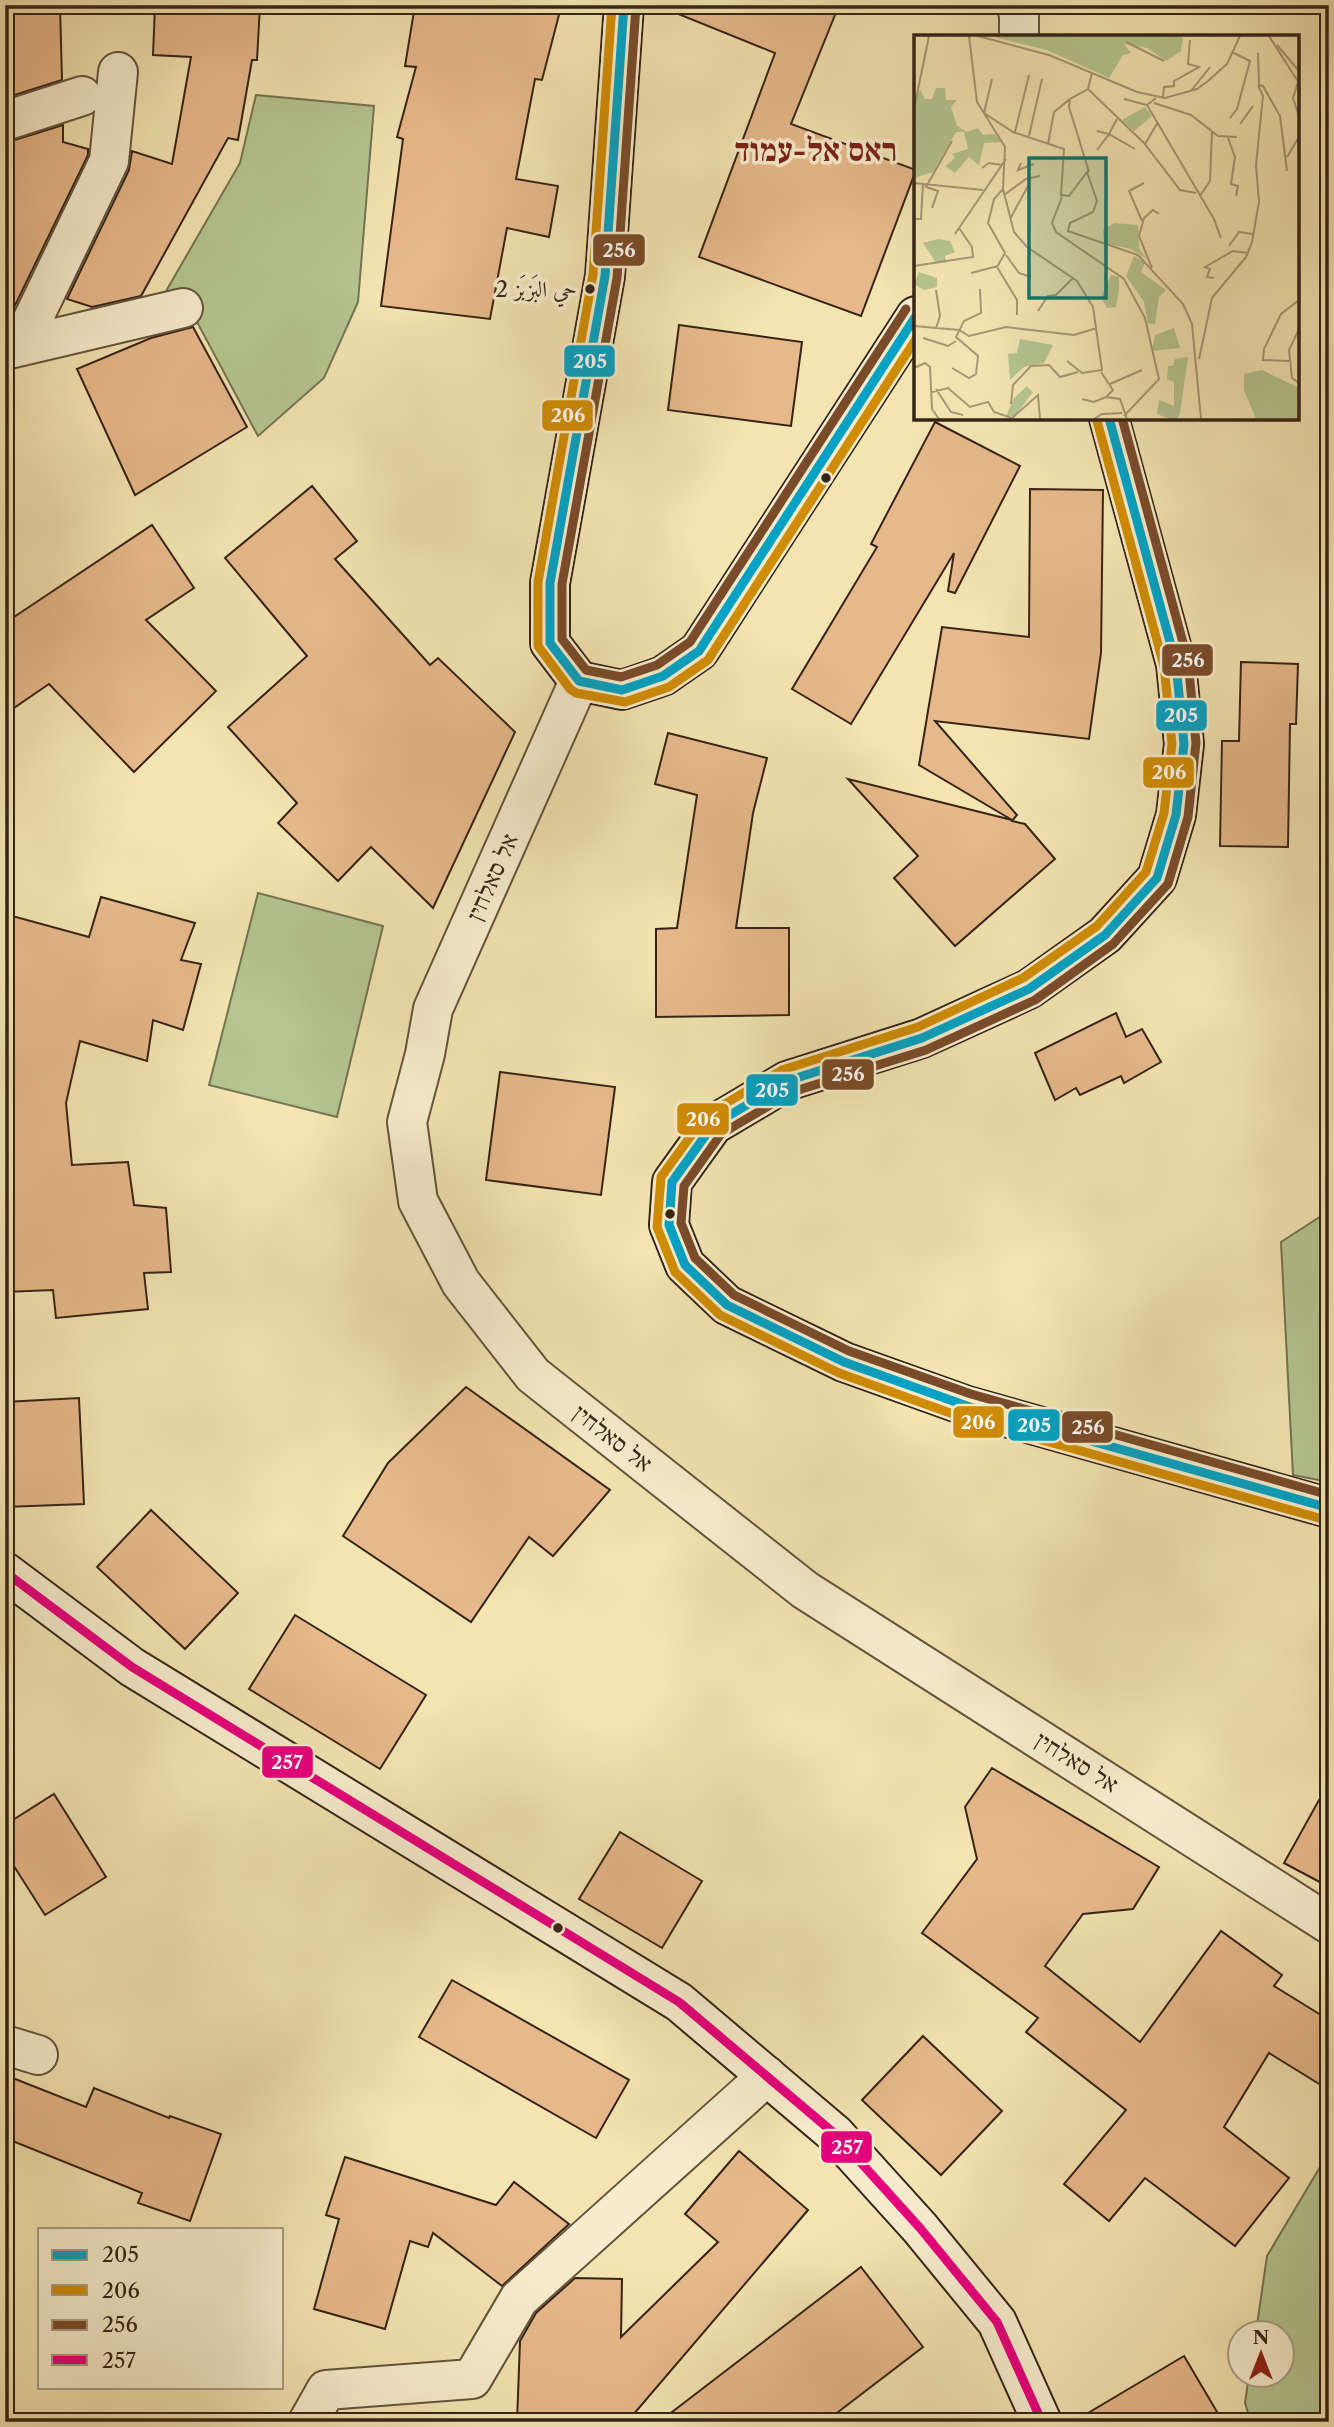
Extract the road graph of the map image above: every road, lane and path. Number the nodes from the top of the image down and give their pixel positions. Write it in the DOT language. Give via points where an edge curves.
graph roads {
  1 [pos="624,5"];
  2 [pos="1016,5"];
  3 [pos="1019,35"];
  4 [pos="118,72"];
  5 [pos="82,96"];
  6 [pos="5,121"];
  7 [pos="183,308"];
  8 [pos="914,319"];
  9 [pos="13,348"];
  10 [pos="1110,420"];
  11 [pos="579,681"];
  12 [pos="1329,1508"];
  13 [pos="5,1572"];
  14 [pos="1329,1924"];
  15 [pos="766,2076"];
  16 [pos="308,2422"];
  17 [pos="1042,2422"];
  1 -- 11 [label="street" via="605,276 550,583 550,643"];
  2 -- 3 [label="street"];
  4 -- 9 [label="street" via="109,161"];
  5 -- 6 [label="street"];
  7 -- 9 [label="street"];
  8 -- 11 [label="street" via="699,651 663,676 622,690"];
  10 -- 12 [label="street" via="1176,664 1184,744 1176,815 1157,878 1105,935 1029,989 922,1038 787,1081 713,1125 672,1182 669,1225 685,1265 727,1305 844,1362 967,1406"];
  11 -- 14 [label="street, אל סאלחין" via="433,1009 407,1122 418,1201 461,1283 533,1375 805,1590"];
  13 -- 15 [label="street" via="132,1667 679,2002"];
  15 -- 16 [label="street" via="519,2299 472,2379 326,2390"];
  15 -- 17 [label="street" via="835,2134 997,2322"];
}
